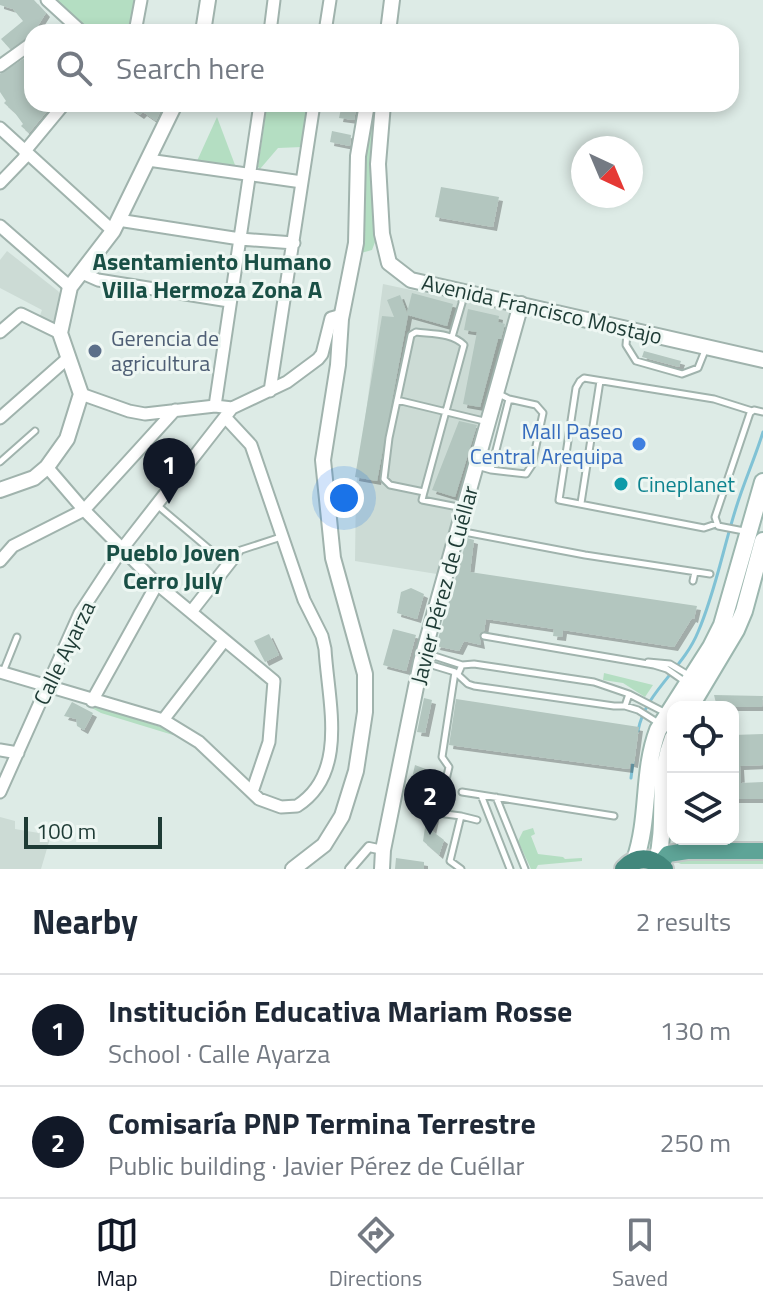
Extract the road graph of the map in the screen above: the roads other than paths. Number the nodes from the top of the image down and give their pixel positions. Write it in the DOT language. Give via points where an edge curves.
graph roads {
  1 [pos="47,0"];
  2 [pos="141,0"];
  3 [pos="208,0"];
  4 [pos="274,0"];
  5 [pos="330,0"];
  6 [pos="392,0"];
  7 [pos="73,24"];
  8 [pos="136,24"];
  9 [pos="204,24"];
  10 [pos="271,24"];
  11 [pos="326,24"];
  12 [pos="389,24"];
  13 [pos="24,49"];
  14 [pos="0,66"];
  15 [pos="57,112"];
  16 [pos="169,112"];
  17 [pos="259,112"];
  18 [pos="313,112"];
  19 [pos="366,112"];
  20 [pos="382,112"];
  21 [pos="0,128"];
  22 [pos="25,151"];
  23 [pos="148,160"];
  24 [pos="251,173"];
  25 [pos="302,182"];
  26 [pos="0,183"];
  27 [pos="115,225"];
  28 [pos="0,226"];
  29 [pos="240,239"];
  30 [pos="294,243"];
  31 [pos="82,273"];
  32 [pos="70,287"];
  33 [pos="462,290"];
  34 [pos="229,301"];
  35 [pos="521,304"];
  36 [pos="342,315"];
  37 [pos="627,328"];
  38 [pos="0,332"];
  39 [pos="60,333"];
  40 [pos="452,337"];
  41 [pos="706,348"];
  42 [pos="68,358"];
  43 [pos="763,360"];
  44 [pos="600,381"];
  45 [pos="270,391"];
  46 [pos="81,394"];
  47 [pos="503,396"];
  48 [pos="397,400"];
  49 [pos="215,406"];
  50 [pos="175,410"];
  51 [pos="757,411"];
  52 [pos="448,412"];
  53 [pos="229,413"];
  54 [pos="0,418"];
  55 [pos="489,423"];
  56 [pos="35,431"];
  57 [pos="0,462"];
  58 [pos="47,467"];
  59 [pos="484,468"];
  60 [pos="763,482"];
  61 [pos="0,490"];
  62 [pos="424,492"];
  63 [pos="581,503"];
  64 [pos="156,504"];
  65 [pos="464,508"];
  66 [pos="84,510"];
  67 [pos="717,525"];
  68 [pos="459,531"];
  69 [pos="749,534"];
  70 [pos="281,537"];
  71 [pos="122,549"];
  72 [pos="0,561"];
  73 [pos="232,562"];
  74 [pos="695,572"];
  75 [pos="710,574"];
  76 [pos="691,579"];
  77 [pos="157,584"];
  78 [pos="191,612"];
  79 [pos="729,628"];
  80 [pos="484,636"];
  81 [pos="17,637"];
  82 [pos="224,641"];
  83 [pos="423,657"];
  84 [pos="462,665"];
  85 [pos="2,672"];
  86 [pos="457,673"];
  87 [pos="683,676"];
  88 [pos="46,687"];
  89 [pos="629,694"];
  90 [pos="92,701"];
  91 [pos="693,701"];
  92 [pos="625,706"];
  93 [pos="658,715"];
  94 [pos="163,720"];
  95 [pos="0,750"];
  96 [pos="18,753"];
  97 [pos="667,760"];
  98 [pos="0,792"];
  99 [pos="252,792"];
  100 [pos="462,792"];
  101 [pos="480,795"];
  102 [pos="496,797"];
  103 [pos="461,816"];
  104 [pos="614,816"];
  105 [pos="477,820"];
  106 [pos="383,850"];
  107 [pos="763,851"];
  108 [pos="629,865"];
  109 [pos="660,865"];
  110 [pos="293,869"];
  111 [pos="350,869"];
  112 [pos="382,869"];
  113 [pos="461,869"];
  114 [pos="510,869"];
  115 [pos="525,869"];
  1 -- 7 [label="street"];
  2 -- 8 [label="street"];
  3 -- 9 [label="street"];
  4 -- 10 [label="street"];
  5 -- 11 [label="street"];
  6 -- 12 [label="street"];
  13 -- 14 [label="street"];
  15 -- 22 [label="street"];
  16 -- 23 [label="street"];
  17 -- 24 [label="street"];
  18 -- 25 [label="street"];
  19 -- 36 [label="street" via="358,156 356,243"];
  20 -- 33 [label="street, Avenida Francisco Mostajo" via="378,164 389,263 411,280"];
  21 -- 22 [label="street"];
  22 -- 26 [label="street"];
  22 -- 27 [label="street"];
  23 -- 24 [label="street"];
  23 -- 27 [label="street"];
  24 -- 25 [label="street"];
  24 -- 29 [label="street"];
  25 -- 30 [label="street"];
  27 -- 29 [label="street"];
  27 -- 31 [label="street"];
  28 -- 32 [label="street"];
  29 -- 30 [label="street"];
  29 -- 34 [label="street"];
  30 -- 45 [label="street"];
  31 -- 32 [label="street"];
  31 -- 34 [label="street"];
  32 -- 39 [label="street"];
  33 -- 35 [label="street, Avenida Francisco Mostajo"];
  33 -- 40 [label="lane"];
  34 -- 49 [label="street"];
  35 -- 37 [label="street, Avenida Francisco Mostajo"];
  35 -- 47 [label="street, Javier Pérez de Cuéllar"];
  36 -- 45 [label="street" via="331,318 318,359"];
  36 -- 110 [label="street" via="323,460 333,558 365,674 365,712 342,816 324,845"];
  37 -- 41 [label="street, Avenida Francisco Mostajo"];
  37 -- 41 [label="lane" via="626,345 636,361 682,374 698,368"];
  38 -- 39 [label="street" via="21,314"];
  39 -- 42 [label="street"];
  40 -- 48 [label="lane" via="411,335"];
  40 -- 52 [label="lane" via="464,345"];
  41 -- 43 [label="street, Avenida Francisco Mostajo"];
  42 -- 46 [label="street"];
  42 -- 54 [label="street"];
  44 -- 51 [label="lane"];
  44 -- 63 [label="lane"];
  44 -- 63 [label="lane" via="584,378 576,388 558,495 560,501"];
  45 -- 53 [label="street"];
  46 -- 50 [label="street" via="145,414"];
  46 -- 58 [label="street" via="67,439"];
  47 -- 55 [label="street, Javier Pérez de Cuéllar"];
  47 -- 59 [label="lane"];
  47 -- 59 [label="lane" via="536,405 543,413 532,465 526,474"];
  48 -- 52 [label="lane"];
  48 -- 62 [label="lane" via="384,479"];
  49 -- 50 [label="street"];
  49 -- 53 [label="street"];
  50 -- 66 [label="street"];
  51 -- 67 [label="lane" via="729,470"];
  52 -- 55 [label="lane"];
  52 -- 62 [label="lane"];
  53 -- 64 [label="street, Calle Ayarza"];
  53 -- 70 [label="street" via="251,445"];
  55 -- 59 [label="street, Javier Pérez de Cuéllar"];
  56 -- 57 [label="lane"];
  58 -- 61 [label="street" via="27,482"];
  58 -- 66 [label="street"];
  59 -- 65 [label="street, Javier Pérez de Cuéllar"];
  60 -- 69 [label="main road"];
  62 -- 65 [label="lane" via="422,500"];
  63 -- 67 [label="lane" via="704,528"];
  64 -- 71 [label="street, Calle Ayarza"];
  64 -- 73 [label="lane"];
  65 -- 68 [label="street, Javier Pérez de Cuéllar"];
  66 -- 71 [label="street"];
  66 -- 72 [label="street" via="13,546"];
  67 -- 69 [label="lane"];
  68 -- 74 [label="lane"];
  68 -- 83 [label="street, Javier Pérez de Cuéllar"];
  69 -- 79 [label="main road"];
  70 -- 73 [label="lane" via="241,550"];
  70 -- 99 [label="street" via="322,636 332,747 320,782 297,806 273,805"];
  71 -- 77 [label="street"];
  71 -- 88 [label="street, Calle Ayarza" via="80,613"];
  73 -- 78 [label="street"];
  74 -- 75 [label="lane"];
  74 -- 76 [label="lane"];
  77 -- 78 [label="street"];
  77 -- 90 [label="street"];
  78 -- 82 [label="street"];
  79 -- 87 [label="main road"];
  79 -- 91 [label="main road"];
  80 -- 87 [label="lane" via="669,667"];
  81 -- 85 [label="lane"];
  82 -- 94 [label="street"];
  82 -- 99 [label="street" via="274,681 269,742"];
  83 -- 84 [label="lane"];
  83 -- 86 [label="lane"];
  83 -- 106 [label="street, Javier Pérez de Cuéllar"];
  84 -- 86 [label="lane"];
  84 -- 89 [label="lane" via="594,682"];
  85 -- 88 [label="street"];
  86 -- 92 [label="lane" via="474,686"];
  86 -- 103 [label="lane" via="442,757 449,767 438,813"];
  87 -- 93 [label="main road"];
  88 -- 90 [label="street"];
  88 -- 96 [label="street, Calle Ayarza"];
  89 -- 92 [label="lane"];
  89 -- 93 [label="lane"];
  90 -- 94 [label="street"];
  92 -- 93 [label="lane"];
  93 -- 108 [label="main road" via="644,827"];
  94 -- 99 [label="street" via="199,742"];
  95 -- 96 [label="street"];
  96 -- 98 [label="street, Calle Ayarza"];
  97 -- 109 [label="main road" via="661,781"];
  100 -- 101 [label="lane"];
  101 -- 102 [label="lane"];
  101 -- 114 [label="lane"];
  102 -- 104 [label="lane"];
  102 -- 115 [label="lane"];
  103 -- 105 [label="lane"];
  103 -- 113 [label="lane" via="450,861"];
  106 -- 111 [label="street" via="369,847"];
  106 -- 112 [label="street, Javier Pérez de Cuéllar"];
  107 -- 109 [label="main road" via="687,851 668,854"];
  108 -- 109 [label="highway" via="644,859"];
}
